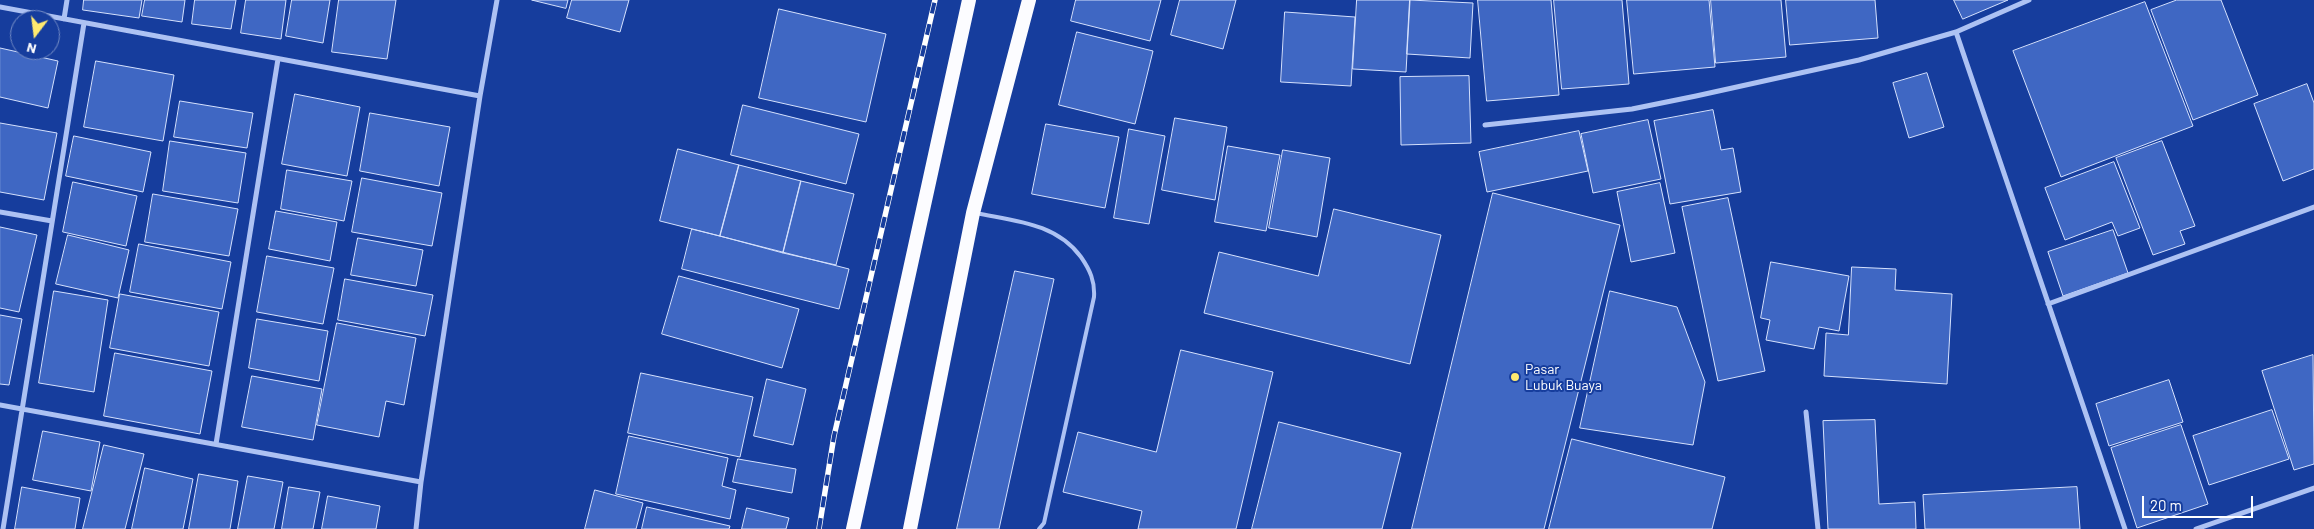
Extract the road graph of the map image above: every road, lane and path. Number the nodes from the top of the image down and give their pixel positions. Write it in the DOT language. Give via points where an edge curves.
graph roads {
  1 [pos="67,0"];
  2 [pos="497,0"];
  3 [pos="969,0"];
  4 [pos="1028,0"];
  5 [pos="2029,0"];
  6 [pos="0,8"];
  7 [pos="64,19"];
  8 [pos="84,23"];
  9 [pos="1956,32"];
  10 [pos="278,59"];
  11 [pos="480,96"];
  12 [pos="1485,125"];
  13 [pos="2314,207"];
  14 [pos="0,212"];
  15 [pos="974,213"];
  16 [pos="52,221"];
  17 [pos="2048,304"];
  18 [pos="0,405"];
  19 [pos="22,409"];
  20 [pos="1806,412"];
  21 [pos="216,444"];
  22 [pos="421,482"];
  23 [pos="2314,488"];
  24 [pos="3,529"];
  25 [pos="416,529"];
  26 [pos="852,529"];
  27 [pos="910,529"];
  28 [pos="1040,529"];
  29 [pos="1818,529"];
  30 [pos="2125,529"];
  31 [pos="2196,529"];
  1 -- 7 [label="street"];
  2 -- 11 [label="street"];
  3 -- 26 [label="highway"];
  4 -- 15 [label="highway"];
  5 -- 9 [label="street"];
  6 -- 7 [label="street"];
  7 -- 8 [label="street"];
  8 -- 10 [label="street"];
  8 -- 16 [label="street"];
  9 -- 12 [label="street" via="1859,60 1696,96 1632,108"];
  9 -- 17 [label="street"];
  10 -- 11 [label="street"];
  10 -- 21 [label="street"];
  11 -- 22 [label="street"];
  13 -- 17 [label="street"];
  14 -- 16 [label="street"];
  15 -- 27 [label="highway"];
  15 -- 28 [label="lane" via="1043,227 1071,243 1095,285 1044,523"];
  16 -- 19 [label="street"];
  17 -- 30 [label="street"];
  18 -- 19 [label="street"];
  19 -- 21 [label="street"];
  19 -- 24 [label="street"];
  20 -- 29 [label="street"];
  21 -- 22 [label="street"];
  22 -- 25 [label="street"];
  23 -- 31 [label="street"];
}
